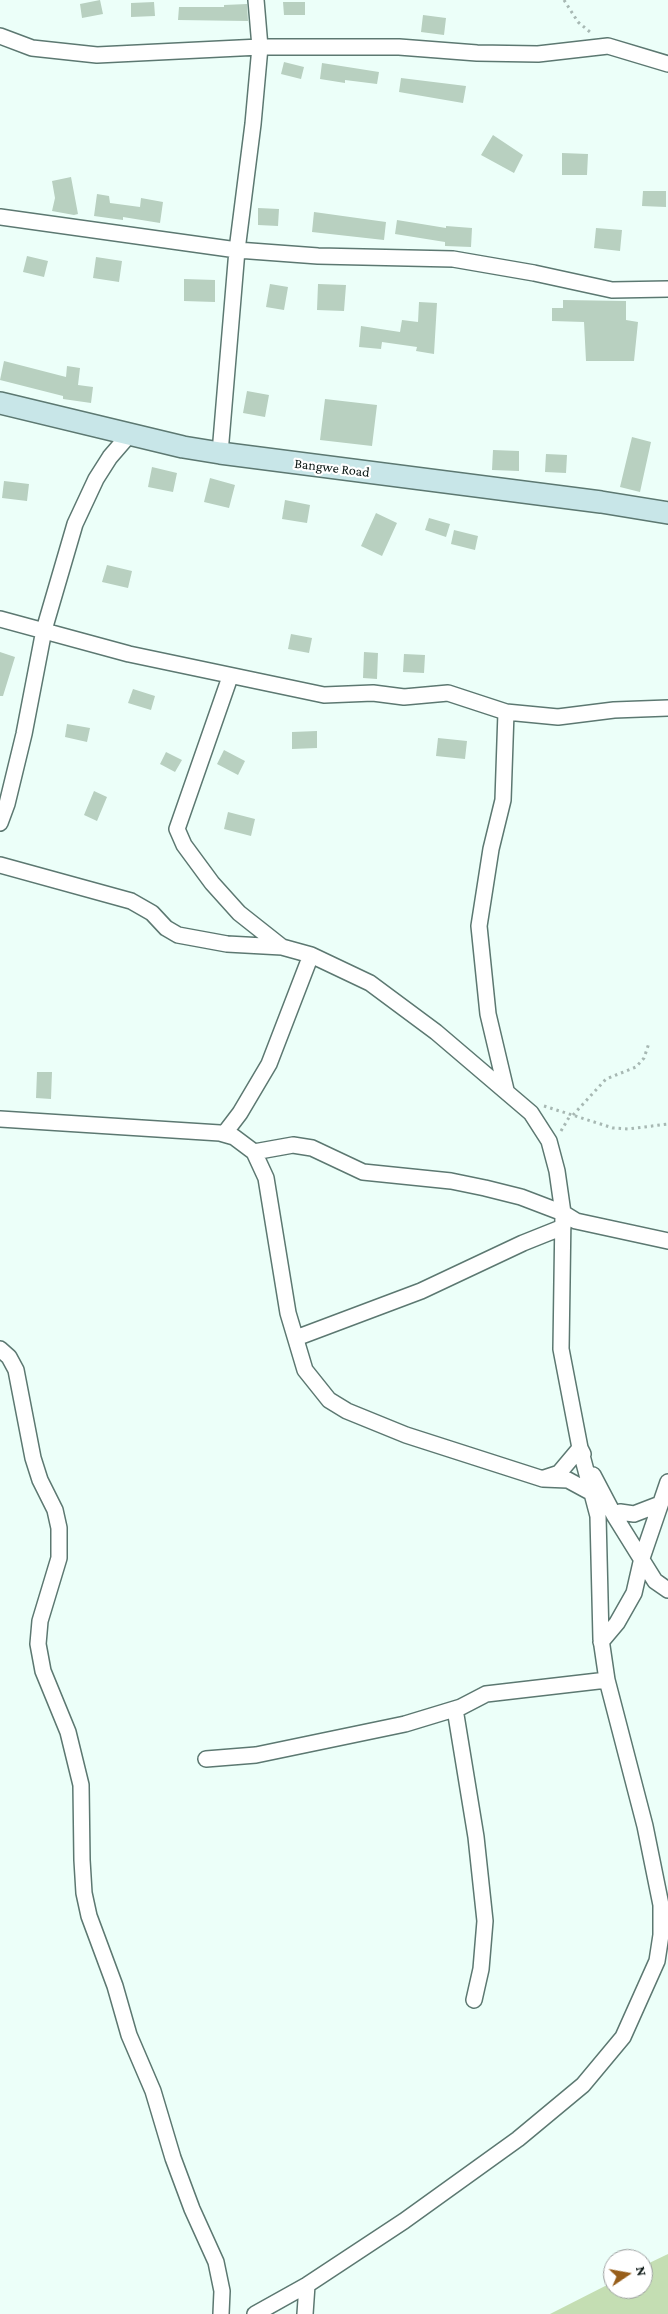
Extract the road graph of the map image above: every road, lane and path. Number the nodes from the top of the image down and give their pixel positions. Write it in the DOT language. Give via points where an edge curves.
graph roads {
  1 [pos="256,0"];
  2 [pos="564,0"];
  3 [pos="0,36"];
  4 [pos="608,46"];
  5 [pos="260,47"];
  6 [pos="668,64"];
  7 [pos="0,217"];
  8 [pos="238,250"];
  9 [pos="668,289"];
  10 [pos="0,404"];
  11 [pos="129,435"];
  12 [pos="220,453"];
  13 [pos="668,513"];
  14 [pos="0,619"];
  15 [pos="44,630"];
  16 [pos="230,677"];
  17 [pos="668,708"];
  18 [pos="506,712"];
  19 [pos="0,823"];
  20 [pos="0,865"];
  21 [pos="282,947"];
  22 [pos="311,955"];
  23 [pos="649,1043"];
  24 [pos="506,1090"];
  25 [pos="526,1108"];
  26 [pos="573,1115"];
  27 [pos="0,1119"];
  28 [pos="668,1124"];
  29 [pos="224,1134"];
  30 [pos="254,1152"];
  31 [pos="563,1220"];
  32 [pos="668,1241"];
  33 [pos="296,1338"];
  34 [pos="0,1349"];
  35 [pos="580,1448"];
  36 [pos="543,1479"];
  37 [pos="668,1482"];
  38 [pos="592,1493"];
  39 [pos="660,1504"];
  40 [pos="614,1515"];
  41 [pos="642,1558"];
  42 [pos="668,1590"];
  43 [pos="601,1642"];
  44 [pos="607,1680"];
  45 [pos="455,1708"];
  46 [pos="206,1759"];
  47 [pos="474,2000"];
  48 [pos="307,2285"];
  49 [pos="221,2314"];
  50 [pos="255,2314"];
  51 [pos="305,2314"];
  1 -- 5 [label="street"];
  2 -- 4 [label="path" via="578,22"];
  3 -- 5 [label="street" via="32,48 97,55"];
  4 -- 5 [label="street" via="538,54 399,47"];
  4 -- 6 [label="street"];
  5 -- 8 [label="street"];
  7 -- 8 [label="street"];
  8 -- 9 [label="street" via="318,256 453,259 612,290"];
  8 -- 12 [label="street"];
  10 -- 11 [label="street, Bangwe Road"];
  11 -- 12 [label="street, Bangwe Road"];
  11 -- 15 [label="street" via="110,457 75,524"];
  12 -- 13 [label="street, Bangwe Road"];
  14 -- 15 [label="street"];
  15 -- 16 [label="street"];
  15 -- 19 [label="street" via="24,734"];
  16 -- 18 [label="street" via="324,695 373,693 404,698 448,693"];
  16 -- 21 [label="street" via="177,829 184,845 212,883 239,913"];
  17 -- 18 [label="street" via="558,717"];
  18 -- 24 [label="street" via="503,800 491,849 479,926 488,1014"];
  20 -- 21 [label="street" via="131,901 152,913 178,935 227,944"];
  21 -- 22 [label="street"];
  22 -- 24 [label="street" via="370,983"];
  22 -- 29 [label="street" via="269,1064"];
  23 -- 26 [label="path" via="644,1058 636,1067 606,1079"];
  24 -- 25 [label="street"];
  25 -- 26 [label="path" via="548,1107"];
  25 -- 31 [label="street" via="549,1141"];
  26 -- 28 [label="path" via="613,1128"];
  27 -- 29 [label="street"];
  29 -- 30 [label="street"];
  30 -- 31 [label="street" via="293,1145 312,1148 362,1172 450,1181 521,1197"];
  30 -- 33 [label="street" via="266,1178 288,1313"];
  31 -- 32 [label="street"];
  31 -- 33 [label="street" via="523,1243 422,1291"];
  31 -- 35 [label="street" via="561,1349"];
  33 -- 36 [label="street" via="305,1370 329,1400 347,1411 406,1435"];
  34 -- 49 [label="street" via="16,1370 32,1458 60,1528 59,1558 40,1620 38,1644 43,1671 68,1732 81,1785 84,1893 89,1916 192,2209 216,2262 222,2291"];
  35 -- 36 [label="street" via="559,1473"];
  35 -- 38 [label="street"];
  35 -- 40 [label="street"];
  36 -- 38 [label="street" via="568,1480"];
  37 -- 39 [label="street"];
  38 -- 43 [label="street" via="598,1516"];
  39 -- 40 [label="street" via="634,1514 620,1512"];
  39 -- 41 [label="street"];
  40 -- 41 [label="street"];
  41 -- 42 [label="street" via="655,1581"];
  41 -- 43 [label="street" via="634,1593 617,1623"];
  43 -- 44 [label="street"];
  44 -- 45 [label="street" via="486,1694"];
  44 -- 48 [label="street" via="645,1826 661,1906 657,1961 623,2037 582,2085 518,2139 404,2221"];
  45 -- 46 [label="street" via="405,1724 310,1745 256,1755"];
  45 -- 47 [label="street" via="476,1837 485,1920 481,1969"];
  48 -- 50 [label="street"];
  48 -- 51 [label="street"];
}
